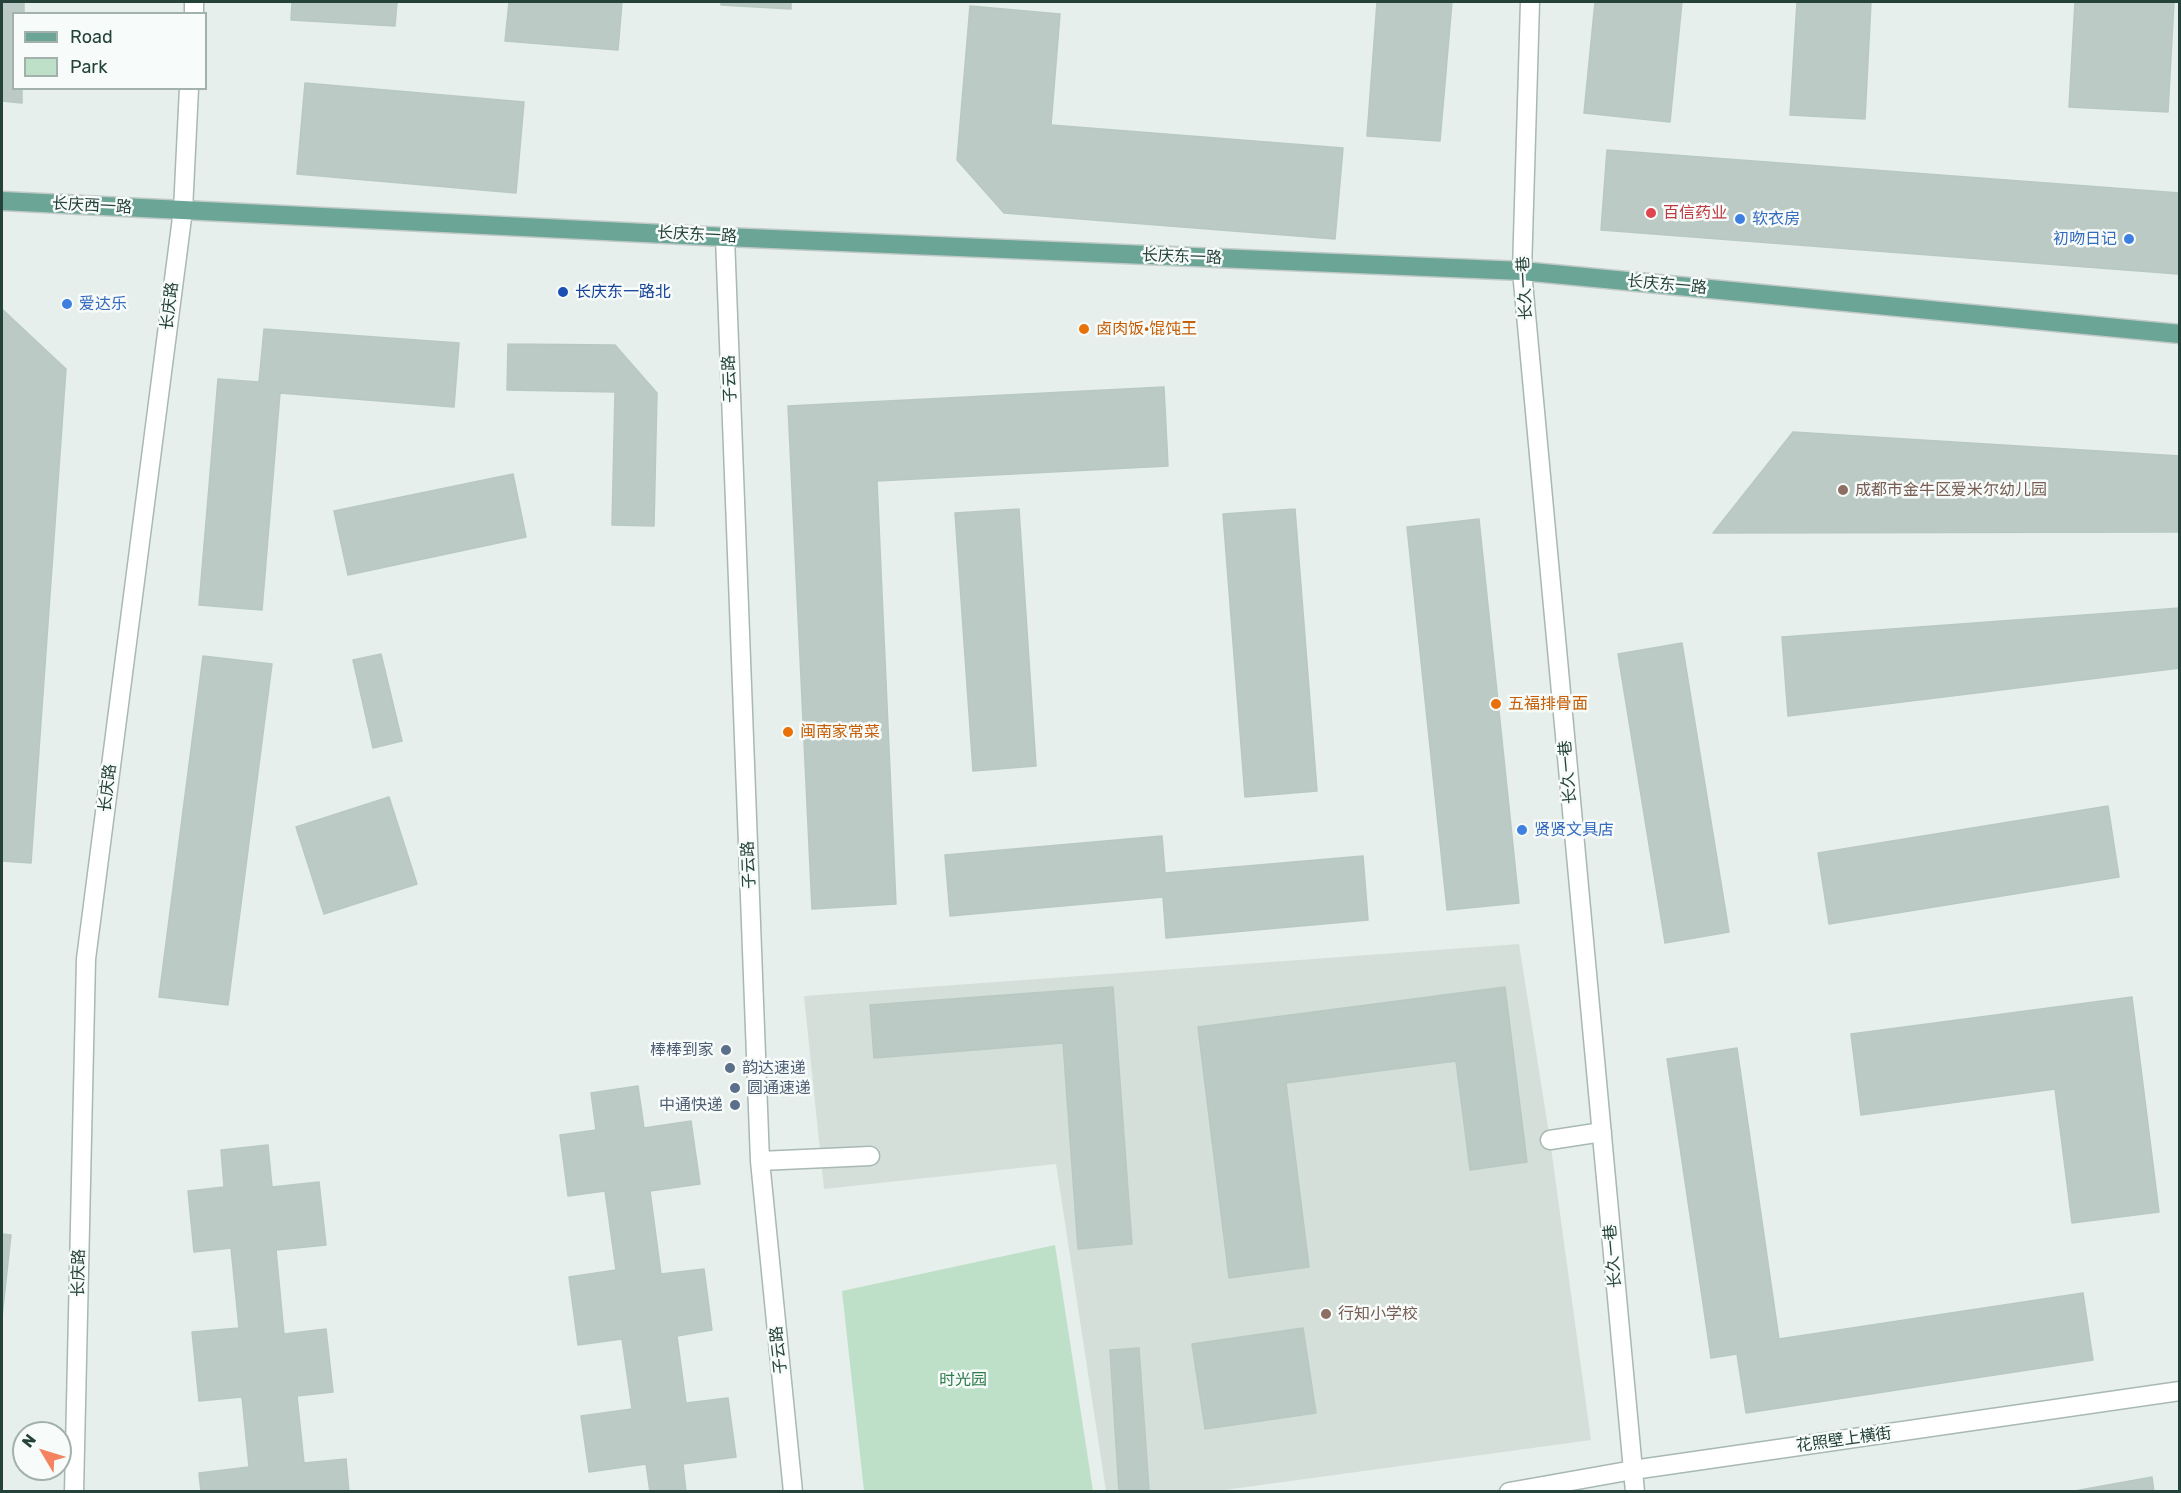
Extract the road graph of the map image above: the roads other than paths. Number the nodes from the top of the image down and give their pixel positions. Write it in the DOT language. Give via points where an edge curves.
graph roads {
  1 [pos="1530,2"];
  2 [pos="189,90"];
  3 [pos="2,201"];
  4 [pos="183,210"];
  5 [pos="725,237"];
  6 [pos="1522,271"];
  7 [pos="2180,334"];
  8 [pos="1602,1132"];
  9 [pos="1550,1140"];
  10 [pos="870,1156"];
  11 [pos="760,1161"];
  12 [pos="2180,1391"];
  13 [pos="1633,1470"];
  14 [pos="74,1491"];
  15 [pos="793,1491"];
  16 [pos="1509,1491"];
  17 [pos="1635,1491"];
  1 -- 6 [label="street, 长久一巷"];
  2 -- 4 [label="street, 长庆路"];
  3 -- 4 [label="main road, 长庆西一路"];
  4 -- 5 [label="main road, 长庆东一路"];
  4 -- 14 [label="street, 长庆路" via="86,959"];
  5 -- 6 [label="main road, 长庆东一路"];
  5 -- 11 [label="street, 子云路"];
  6 -- 7 [label="main road, 长庆东一路"];
  6 -- 8 [label="street, 长久一巷"];
  8 -- 9 [label="street"];
  8 -- 13 [label="street, 长久一巷"];
  10 -- 11 [label="street"];
  11 -- 15 [label="street, 子云路"];
  12 -- 13 [label="street, 花照壁上横街"];
  13 -- 16 [label="street, 花照壁上横街"];
  13 -- 17 [label="street, 长久一巷"];
}
